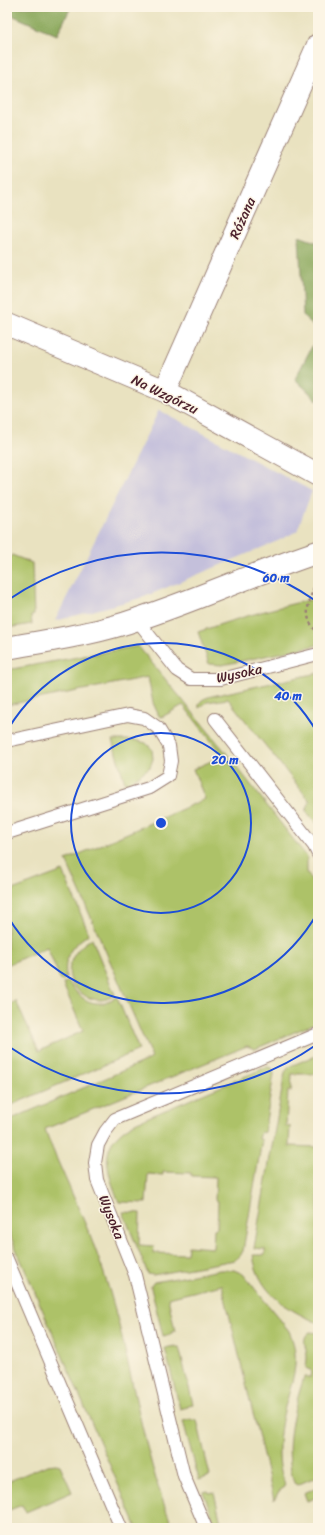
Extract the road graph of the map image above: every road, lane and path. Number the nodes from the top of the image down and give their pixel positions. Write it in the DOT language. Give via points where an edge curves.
graph roads {
  1 [pos="318,45"];
  2 [pos="7,324"];
  3 [pos="165,391"];
  4 [pos="318,475"];
  5 [pos="318,552"];
  6 [pos="316,580"];
  7 [pos="137,620"];
  8 [pos="318,632"];
  9 [pos="7,648"];
  10 [pos="318,654"];
  11 [pos="215,719"];
  12 [pos="7,740"];
  13 [pos="7,833"];
  14 [pos="318,854"];
  15 [pos="318,1034"];
  16 [pos="7,1260"];
  17 [pos="121,1528"];
  18 [pos="206,1528"];
  1 -- 3 [label="street, Różana"];
  2 -- 3 [label="street, Na Wzgórzu"];
  3 -- 4 [label="street, Na Wzgórzu"];
  5 -- 7 [label="street"];
  6 -- 8 [label="path" via="307,617"];
  7 -- 9 [label="street" via="82,634"];
  7 -- 10 [label="lane, Wysoka" via="177,670 192,679 221,679"];
  11 -- 14 [label="lane"];
  12 -- 13 [label="lane" via="128,715 144,718 158,728 169,746 170,761 168,776 149,788"];
  15 -- 18 [label="lane, Wysoka" via="115,1119 98,1145 95,1163 97,1180 135,1275 184,1476"];
  16 -- 17 [label="lane"];
}
